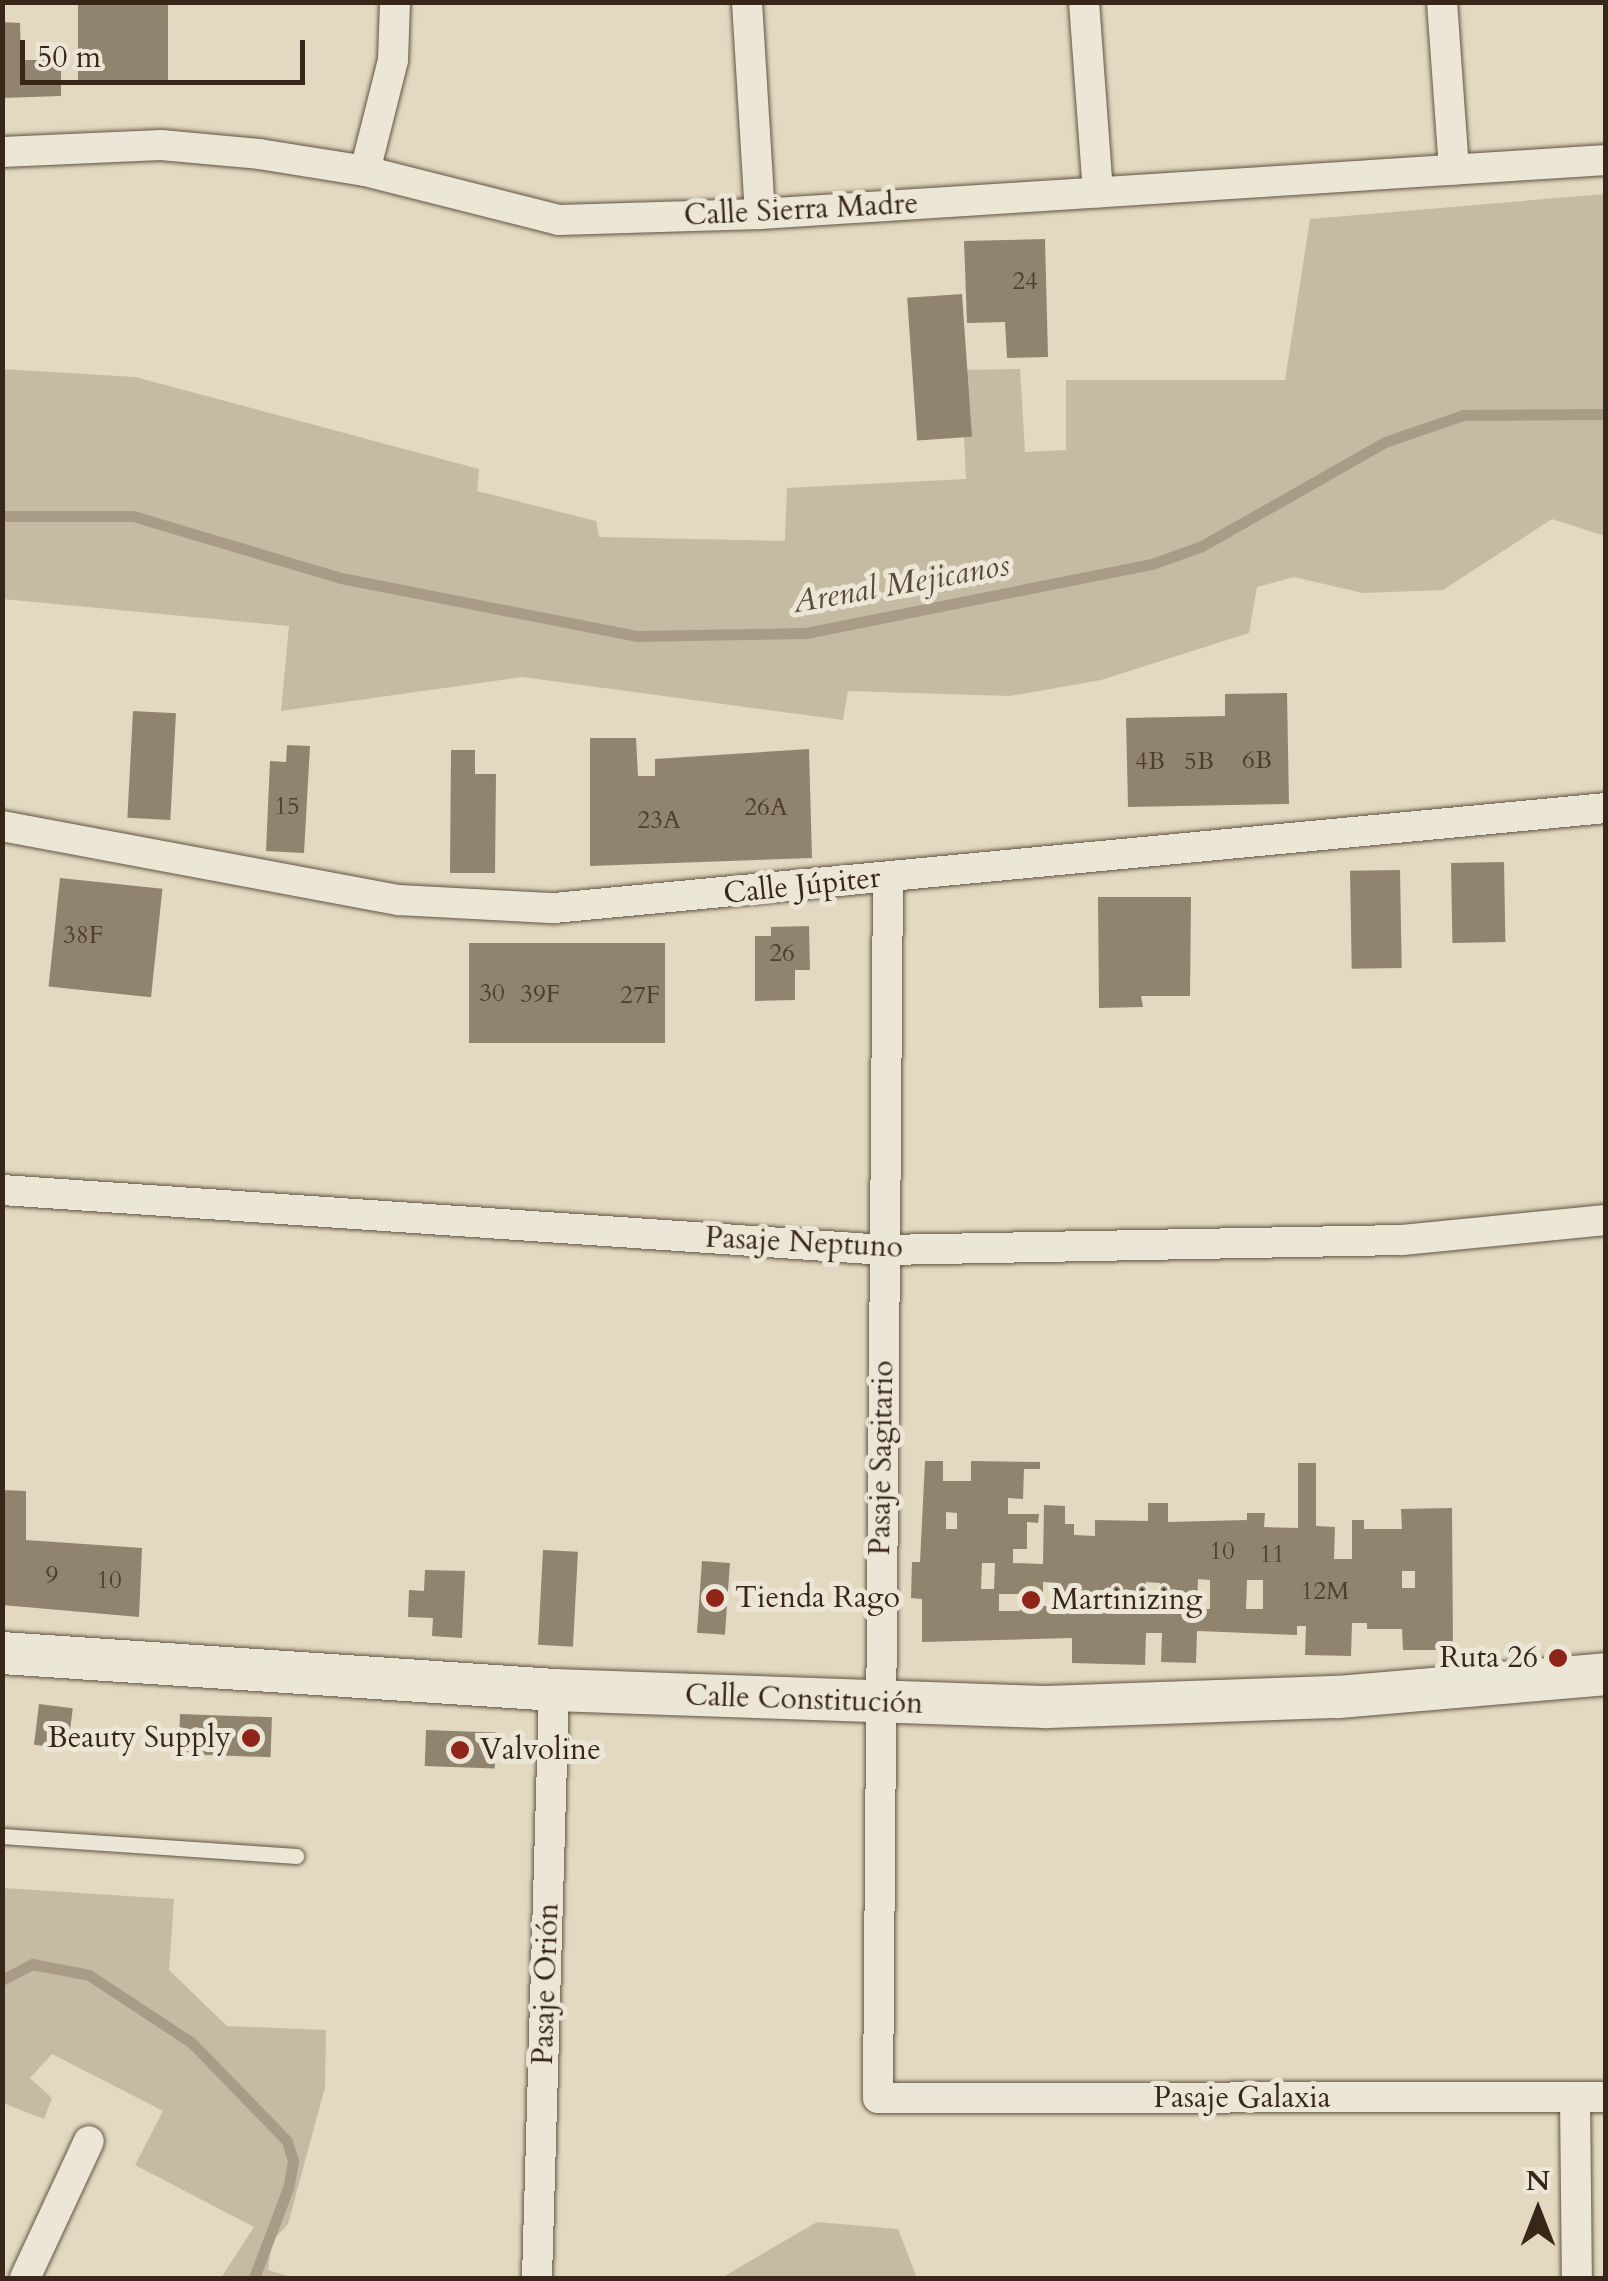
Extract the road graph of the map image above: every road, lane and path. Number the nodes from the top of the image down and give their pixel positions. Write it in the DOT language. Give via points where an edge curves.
graph roads {
  1 [pos="395,2"];
  2 [pos="747,2"];
  3 [pos="1084,2"];
  4 [pos="1442,2"];
  5 [pos="2,152"];
  6 [pos="1606,160"];
  7 [pos="1454,170"];
  8 [pos="365,171"];
  9 [pos="1098,192"];
  10 [pos="760,214"];
  11 [pos="1606,808"];
  12 [pos="2,826"];
  13 [pos="888,878"];
  14 [pos="2,1190"];
  15 [pos="1606,1220"];
  16 [pos="885,1250"];
  17 [pos="2,1653"];
  18 [pos="1606,1674"];
  19 [pos="554,1690"];
  20 [pos="876,1704"];
  21 [pos="2,1836"];
  22 [pos="296,1856"];
  23 [pos="1606,2097"];
  24 [pos="878,2098"];
  25 [pos="1574,2098"];
  26 [pos="89,2141"];
  27 [pos="25,2278"];
  28 [pos="536,2278"];
  29 [pos="1577,2278"];
  1 -- 8 [label="street" via="393,60"];
  2 -- 10 [label="street"];
  3 -- 9 [label="street"];
  4 -- 7 [label="street"];
  5 -- 8 [label="street, Calle Sierra Madre" via="161,145"];
  6 -- 7 [label="street, Calle Sierra Madre"];
  7 -- 9 [label="street, Calle Sierra Madre"];
  8 -- 10 [label="street, Calle Sierra Madre" via="559,220"];
  9 -- 10 [label="street, Calle Sierra Madre"];
  11 -- 13 [label="street, Calle Júpiter"];
  12 -- 13 [label="street, Calle Júpiter" via="330,888 471,906 606,905"];
  13 -- 16 [label="street, Pasaje Sagitario"];
  14 -- 16 [label="street, Pasaje Neptuno"];
  15 -- 16 [label="street, Pasaje Neptuno" via="1402,1240"];
  16 -- 20 [label="street, Pasaje Sagitario"];
  17 -- 19 [label="main road, Calle Constitución"];
  18 -- 20 [label="main road, Calle Constitución" via="1205,1703"];
  19 -- 20 [label="main road, Calle Constitución"];
  19 -- 28 [label="street, Pasaje Orión"];
  20 -- 24 [label="street, Pasaje Sagitario"];
  21 -- 22 [label="lane"];
  23 -- 25 [label="street, Pasaje Galaxia"];
  24 -- 25 [label="street, Pasaje Galaxia"];
  25 -- 29 [label="street"];
  26 -- 27 [label="street"];
}
